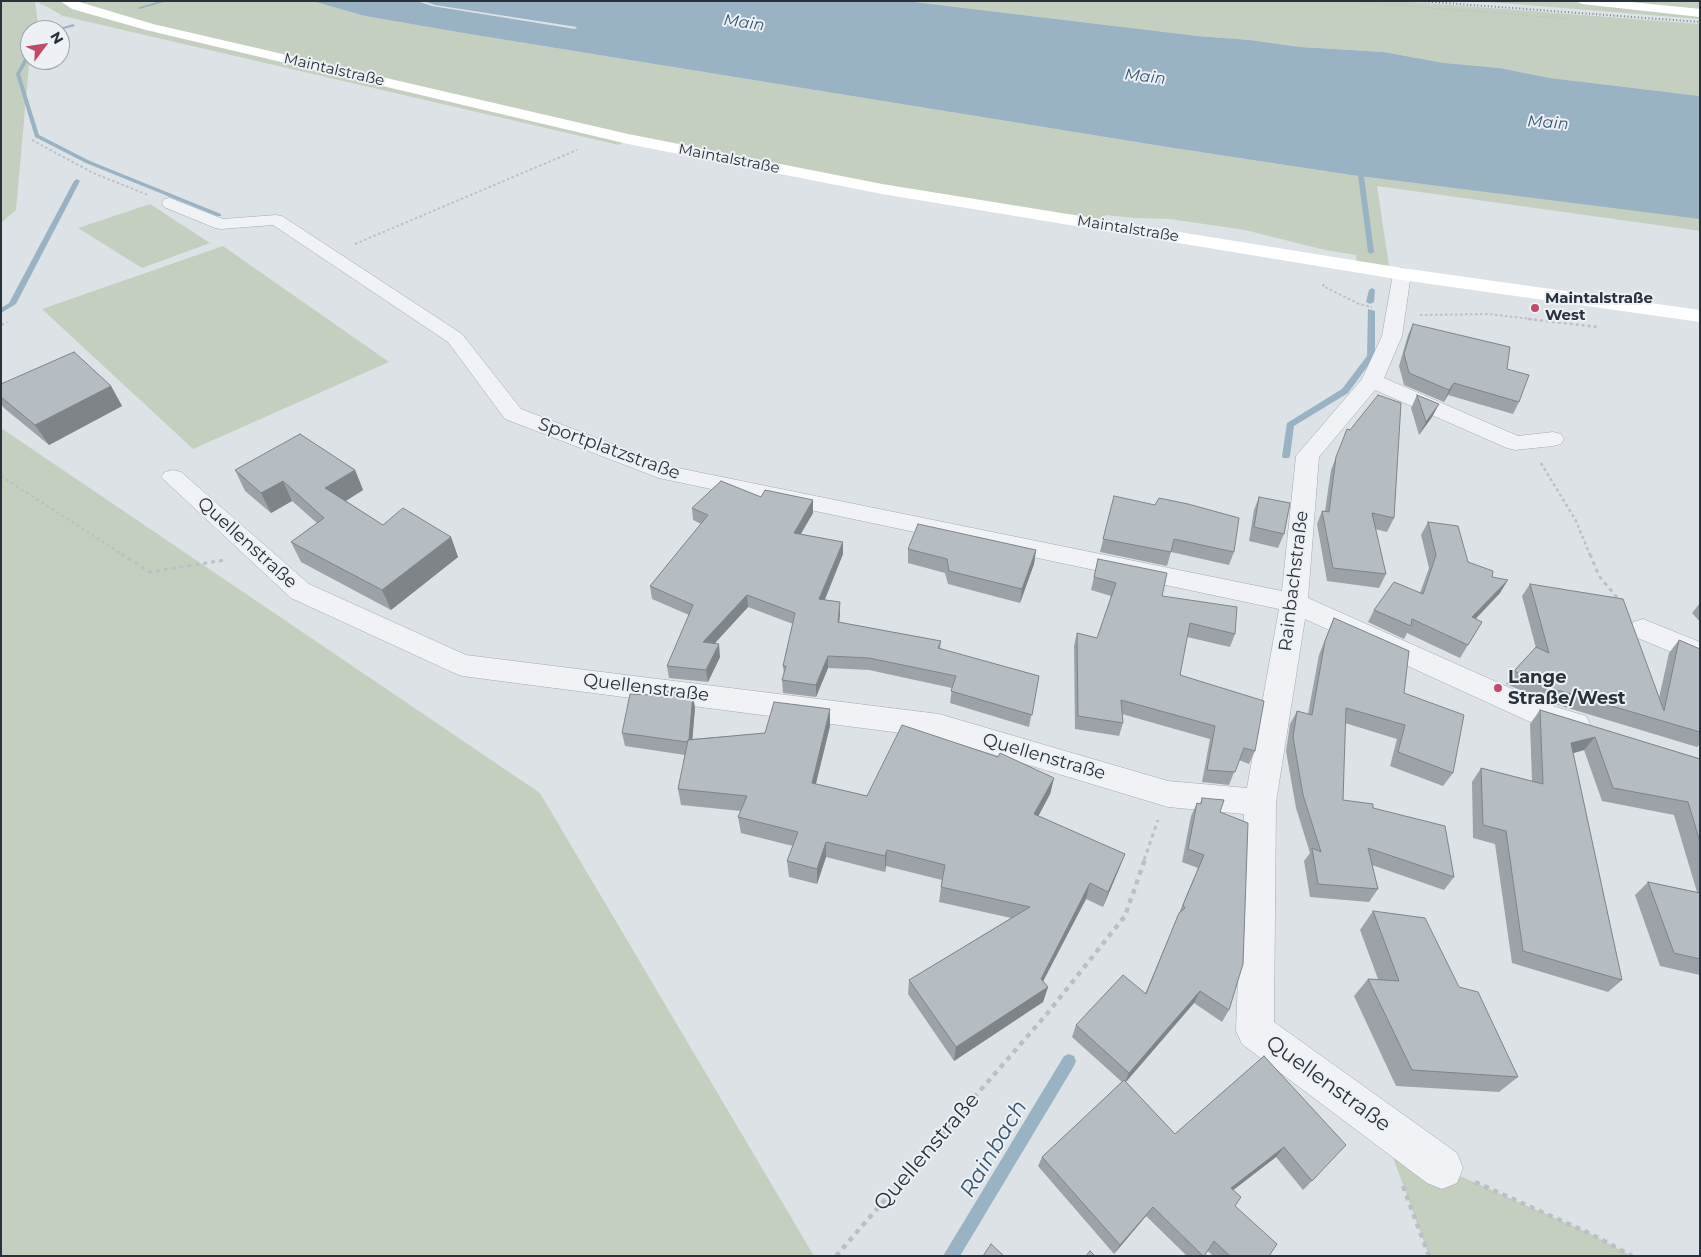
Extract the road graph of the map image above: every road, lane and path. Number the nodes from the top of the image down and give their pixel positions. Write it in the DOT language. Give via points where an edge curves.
graph roads {
  1 [pos="66,1"];
  2 [pos="1347,1"];
  3 [pos="1582,1"];
  4 [pos="1700,13"];
  5 [pos="1578,20"];
  6 [pos="32,140"];
  7 [pos="581,148"];
  8 [pos="170,203"];
  9 [pos="329,256"];
  10 [pos="1402,274"];
  11 [pos="1395,312"];
  12 [pos="1700,316"];
  13 [pos="7,322"];
  14 [pos="1,325"];
  15 [pos="1604,327"];
  16 [pos="1372,381"];
  17 [pos="1553,439"];
  18 [pos="1515,443"];
  19 [pos="1,476"];
  20 [pos="173,477"];
  21 [pos="260,554"];
  22 [pos="1294,603"];
  23 [pos="1643,630"];
  24 [pos="1700,654"];
  25 [pos="1605,734"];
  26 [pos="1168,794"];
  27 [pos="1260,802"];
  28 [pos="1442,1168"];
  29 [pos="836,1256"];
  30 [pos="1632,1256"];
  1 -- 10 [label="main road, Maintalstraße" via="150,27 628,139 882,189"];
  2 -- 5 [label="path"];
  3 -- 4 [label="main road"];
  6 -- 8 [label="path" via="94,173"];
  7 -- 9 [label="path"];
  8 -- 9 [label="street, Sportplatzstraße" via="221,224 276,220"];
  9 -- 22 [label="street, Sportplatzstraße" via="455,338 513,414 667,473"];
  10 -- 11 [label="street, Rainbachstraße"];
  10 -- 12 [label="main road, Maintalstraße"];
  11 -- 15 [label="path" via="1415,315 1489,314"];
  11 -- 16 [label="street, Rainbachstraße" via="1392,336"];
  13 -- 14 [label="path"];
  16 -- 18 [label="street"];
  16 -- 22 [label="street, Rainbachstraße" via="1308,456"];
  17 -- 18 [label="street"];
  18 -- 23 [label="path" via="1544,465 1576,521 1599,576"];
  19 -- 21 [label="path" via="150,572"];
  20 -- 21 [label="street, Quellenstraße"];
  21 -- 26 [label="street, Quellenstraße" via="300,591 462,664 939,726"];
  22 -- 25 [label="street, Sportplatzstraße" via="1538,713"];
  22 -- 27 [label="street, Rainbachstraße"];
  23 -- 24 [label="street"];
  26 -- 27 [label="street, Quellenstraße"];
  26 -- 29 [label="path, Quellenstraße" via="1126,916 1046,1016"];
  27 -- 28 [label="street, Quellenstraße" via="1255,1031"];
  28 -- 30 [label="path"];
}
